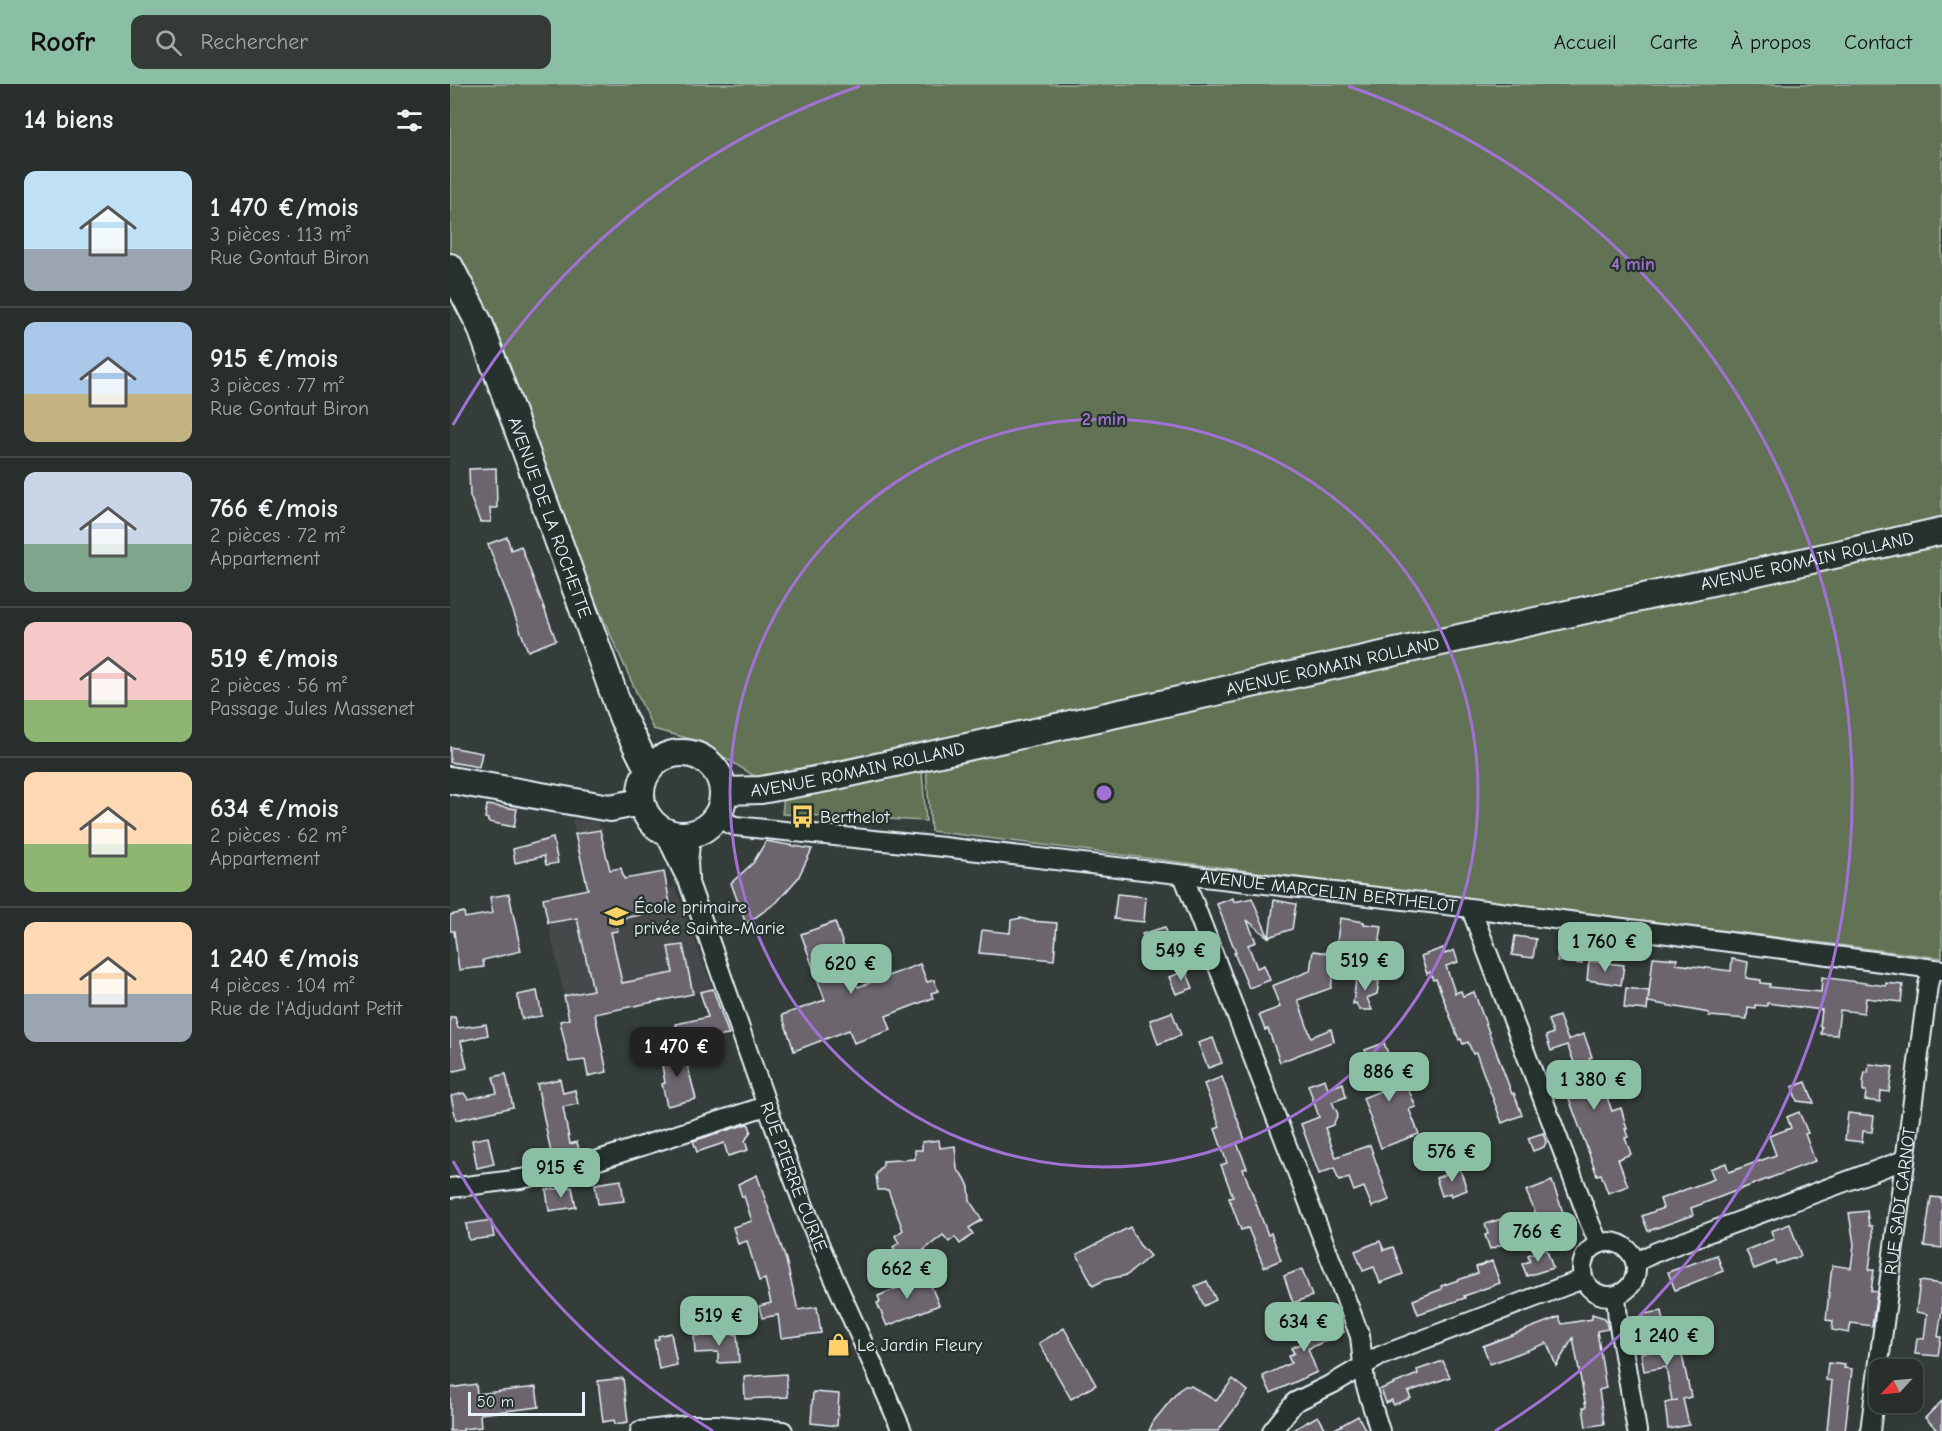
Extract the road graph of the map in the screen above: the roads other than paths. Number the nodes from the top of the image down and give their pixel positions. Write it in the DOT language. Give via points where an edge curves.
graph roads {
  1 [pos="450,267"];
  2 [pos="1942,531"];
  3 [pos="651,766"];
  4 [pos="450,780"];
  5 [pos="724,791"];
  6 [pos="641,802"];
  7 [pos="716,818"];
  8 [pos="663,831"];
  9 [pos="691,835"];
  10 [pos="1183,874"];
  11 [pos="689,883"];
  12 [pos="1472,909"];
  13 [pos="1937,970"];
  14 [pos="766,1106"];
  15 [pos="1904,1160"];
  16 [pos="450,1188"];
  17 [pos="1599,1244"];
  18 [pos="1636,1262"];
  19 [pos="1583,1279"];
  20 [pos="1616,1296"];
  21 [pos="1363,1367"];
  22 [pos="718,1428"];
  23 [pos="640,1431"];
  24 [pos="783,1431"];
  25 [pos="902,1431"];
  26 [pos="1272,1431"];
  27 [pos="1380,1431"];
  28 [pos="1637,1431"];
  29 [pos="1870,1431"];
  1 -- 3 [label="main road, AVENUE DE LA ROCHETTE" via="480,325 623,719 644,761"];
  2 -- 5 [label="main road, AVENUE ROMAIN ROLLAND" via="827,778 761,790"];
  3 -- 5 [label="main road" via="667,756 695,755 718,772"];
  3 -- 6 [label="main road" via="642,783"];
  4 -- 6 [label="main road" via="610,808"];
  5 -- 7 [label="main road"];
  6 -- 8 [label="main road" via="649,819"];
  7 -- 9 [label="main road"];
  7 -- 10 [label="street, AVENUE MARCELIN BERTHELOT" via="735,826"];
  8 -- 9 [label="main road"];
  8 -- 11 [label="street, RUE PIERRE CURIE"];
  9 -- 11 [label="street, RUE PIERRE CURIE"];
  10 -- 12 [label="street, AVENUE MARCELIN BERTHELOT"];
  10 -- 21 [label="street" via="1359,1336"];
  11 -- 14 [label="street, RUE PIERRE CURIE"];
  12 -- 13 [label="street, AVENUE MARCELIN BERTHELOT"];
  12 -- 17 [label="street"];
  13 -- 15 [label="street, RUE SADI CARNOT" via="1928,985"];
  14 -- 16 [label="street" via="584,1165"];
  14 -- 25 [label="street, RUE PIERRE CURIE" via="814,1230"];
  15 -- 18 [label="street"];
  15 -- 29 [label="street, RUE SADI CARNOT"];
  17 -- 18 [label="street" via="1626,1247"];
  17 -- 19 [label="street" via="1586,1254"];
  18 -- 20 [label="street" via="1631,1287"];
  19 -- 20 [label="street" via="1600,1295"];
  19 -- 21 [label="street" via="1380,1356"];
  20 -- 28 [label="street"];
  21 -- 26 [label="street" via="1295,1402"];
  21 -- 27 [label="street"];
  22 -- 23 [label="street" via="688,1425"];
  22 -- 24 [label="street"];
}
